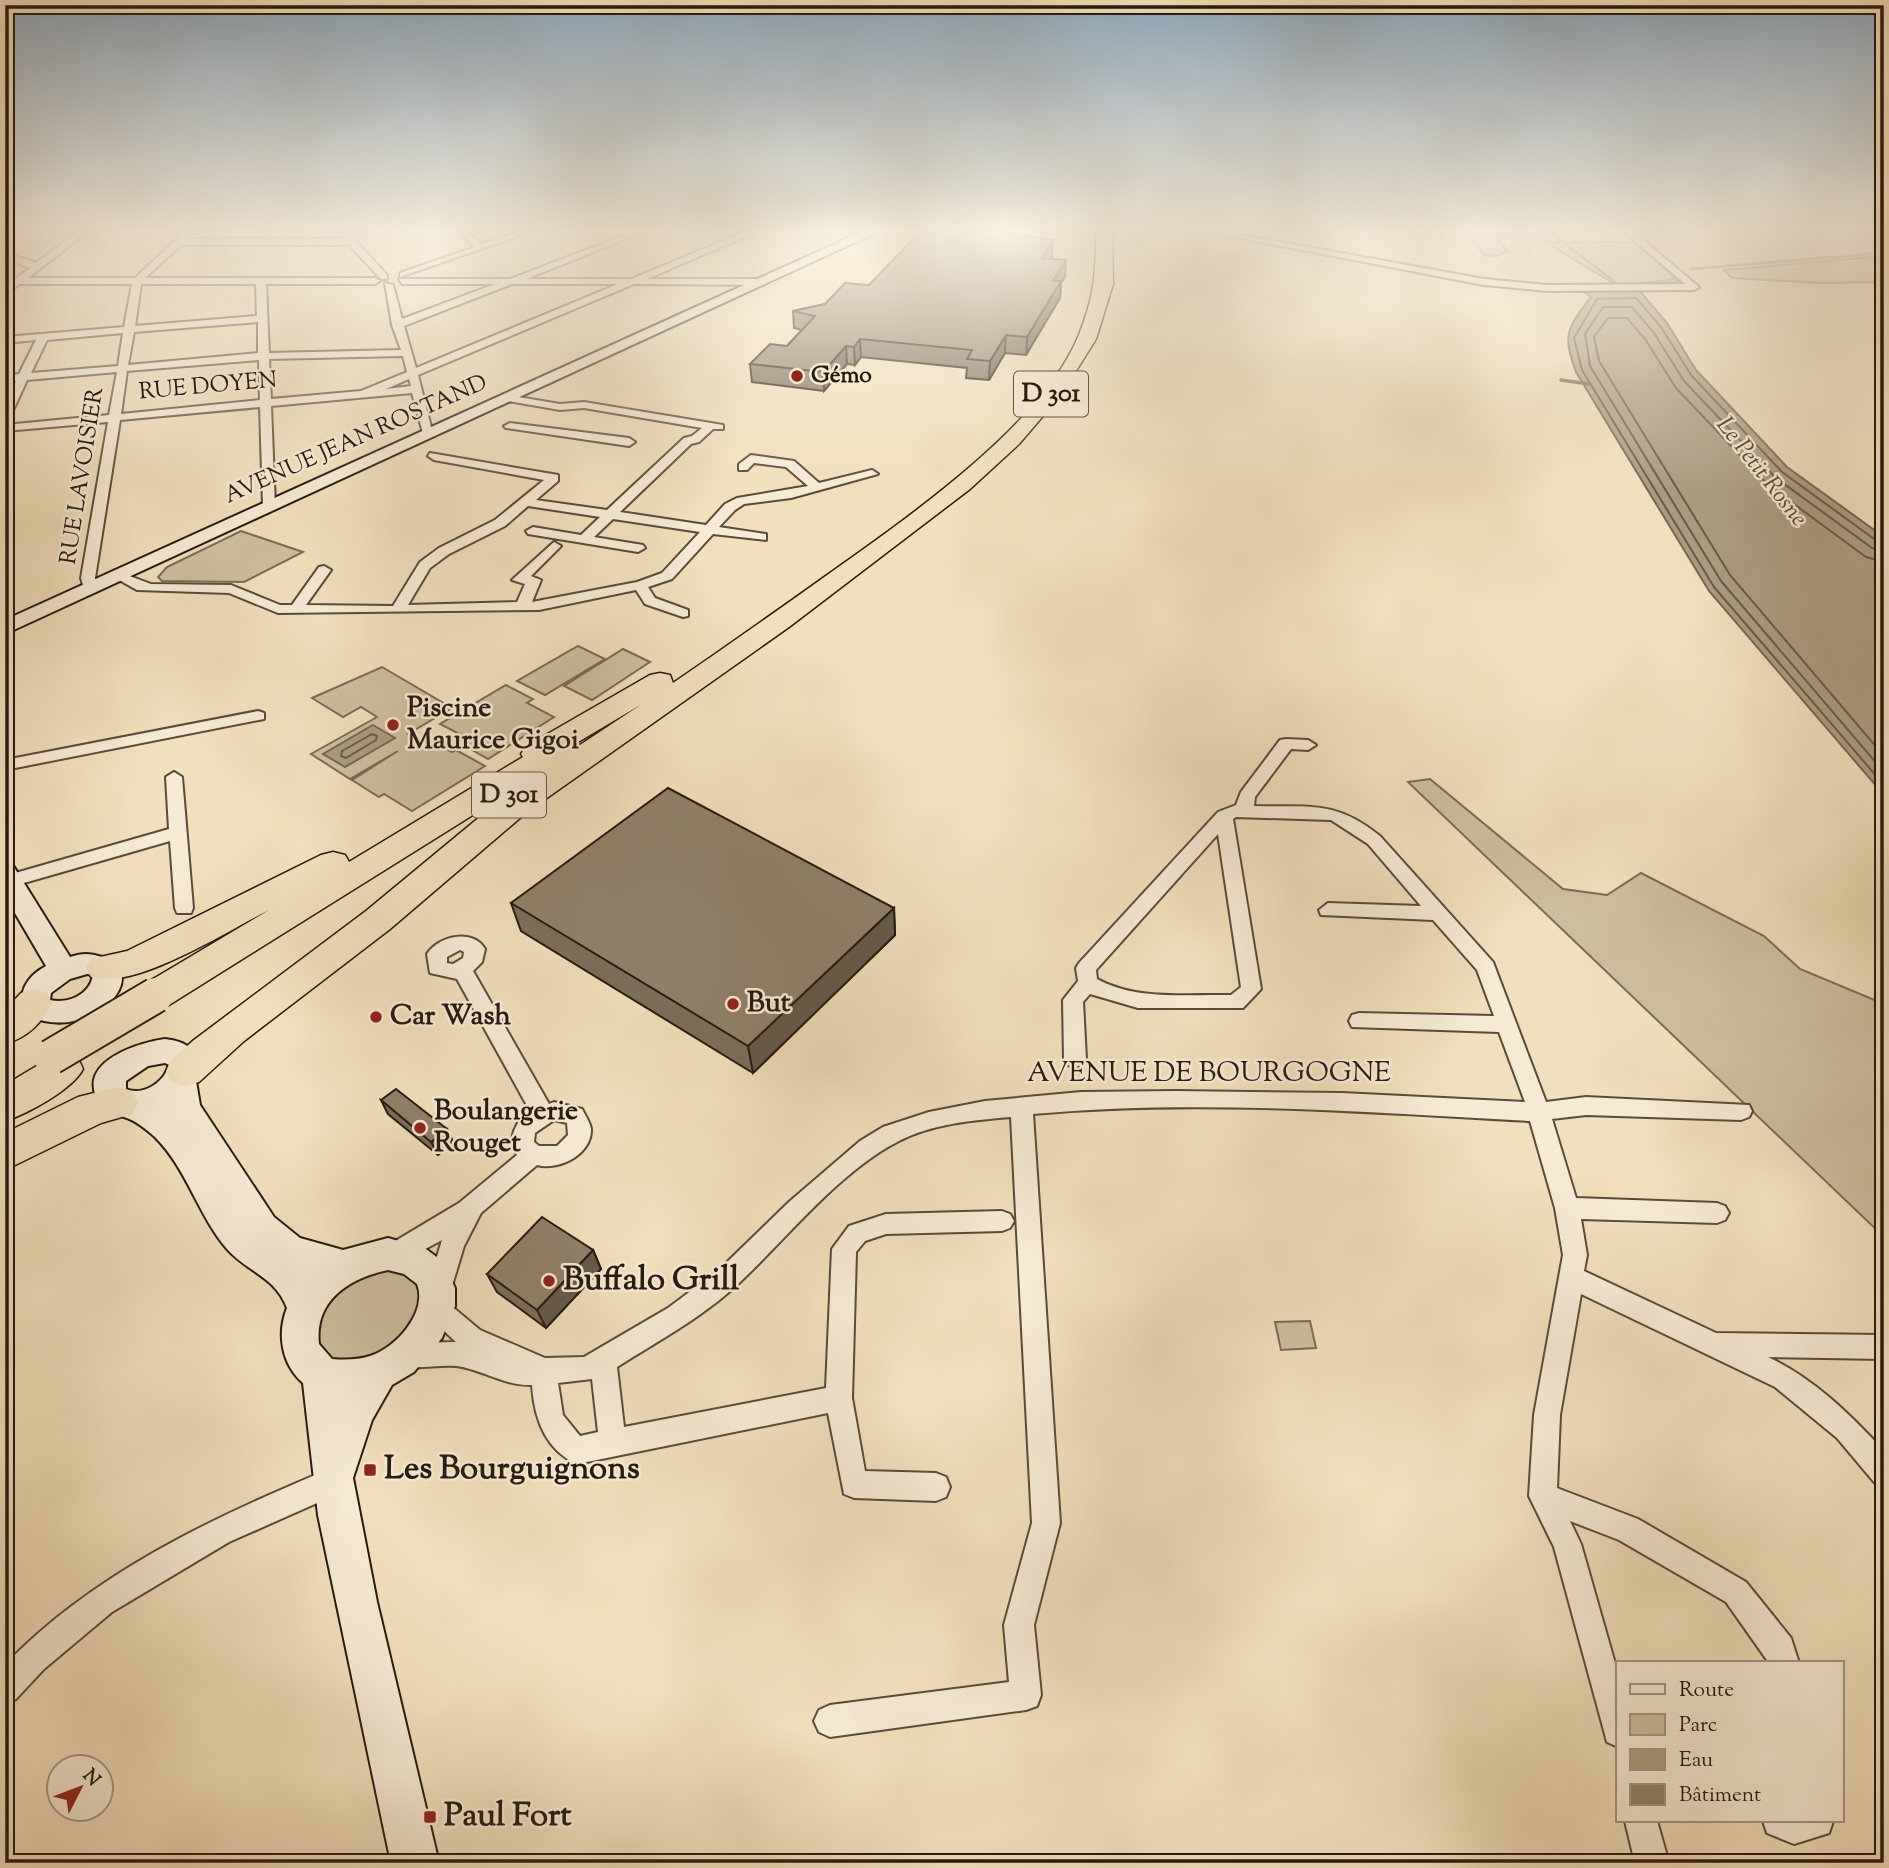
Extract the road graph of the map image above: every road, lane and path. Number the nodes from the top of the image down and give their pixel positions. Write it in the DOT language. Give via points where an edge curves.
graph roads {
  1 [pos="131,315"];
  2 [pos="261,315"];
  3 [pos="394,315"];
  4 [pos="422,315"];
  5 [pos="551,315"];
  6 [pos="690,315"];
  7 [pos="1082,315"];
  8 [pos="1083,315"];
  9 [pos="1096,315"];
  10 [pos="261,319"];
  11 [pos="1081,323"];
  12 [pos="397,325"];
  13 [pos="129,330"];
  14 [pos="43,337"];
  15 [pos="5,340"];
  16 [pos="406,353"];
  17 [pos="263,356"];
  18 [pos="122,369"];
  19 [pos="411,373"];
  20 [pos="23,377"];
  21 [pos="5,379"];
  22 [pos="415,389"];
  23 [pos="363,394"];
  24 [pos="506,398"];
  25 [pos="265,403"];
  26 [pos="606,408"];
  27 [pos="5,415"];
  28 [pos="114,417"];
  29 [pos="595,417"];
  30 [pos="584,425"];
  31 [pos="510,426"];
  32 [pos="5,428"];
  33 [pos="429,433"];
  34 [pos="573,434"];
  35 [pos="629,442"];
  36 [pos="434,456"];
  37 [pos="743,467"];
  38 [pos="872,474"];
  39 [pos="815,486"];
  40 [pos="526,502"];
  41 [pos="270,506"];
  42 [pos="610,515"];
  43 [pos="710,530"];
  44 [pos="533,531"];
  45 [pos="761,537"];
  46 [pos="583,539"];
  47 [pos="554,546"];
  48 [pos="638,548"];
  49 [pos="324,570"];
  50 [pos="847,572"];
  51 [pos="119,576"];
  52 [pos="640,585"];
  53 [pos="91,589"];
  54 [pos="523,606"];
  55 [pos="296,609"];
  56 [pos="398,610"];
  57 [pos="683,613"];
  58 [pos="5,628"];
  59 [pos="705,654"];
  60 [pos="258,716"];
  61 [pos="1308,746"];
  62 [pos="5,765"];
  63 [pos="174,777"];
  64 [pos="1244,811"];
  65 [pos="1224,816"];
  66 [pos="177,833"];
  67 [pos="8,877"];
  68 [pos="184,908"];
  69 [pos="1328,910"];
  70 [pos="1440,913"];
  71 [pos="104,968"];
  72 [pos="63,969"];
  73 [pos="462,970"];
  74 [pos="1087,983"];
  75 [pos="161,1002"];
  76 [pos="34,1003"];
  77 [pos="89,1003"];
  78 [pos="1359,1021"];
  79 [pos="1508,1024"];
  80 [pos="5,1030"];
  81 [pos="136,1056"];
  82 [pos="1075,1059"];
  83 [pos="58,1063"];
  84 [pos="182,1076"];
  85 [pos="5,1084"];
  86 [pos="124,1104"];
  87 [pos="5,1105"];
  88 [pos="1021,1105"];
  89 [pos="1741,1111"];
  90 [pos="1539,1112"];
  91 [pos="542,1114"];
  92 [pos="5,1153"];
  93 [pos="531,1156"];
  94 [pos="474,1208"];
  95 [pos="1567,1208"];
  96 [pos="1717,1213"];
  97 [pos="1002,1221"];
  98 [pos="396,1254"];
  99 [pos="345,1267"];
  100 [pos="1571,1278"];
  101 [pos="437,1301"];
  102 [pos="305,1308"];
  103 [pos="1711,1344"];
  104 [pos="1884,1347"];
  105 [pos="603,1361"];
  106 [pos="392,1364"];
  107 [pos="545,1370"];
  108 [pos="320,1374"];
  109 [pos="839,1398"];
  110 [pos="613,1444"];
  111 [pos="1884,1472"];
  112 [pos="332,1482"];
  113 [pos="936,1487"];
  114 [pos="1543,1496"];
  115 [pos="1783,1661"];
  116 [pos="5,1688"];
  117 [pos="830,1721"];
  118 [pos="1616,1724"];
  119 [pos="1641,1822"];
  120 [pos="1781,1822"];
  121 [pos="1814,1822"];
  122 [pos="415,1863"];
  123 [pos="1652,1863"];
  1 -- 13 [label="street, RUE LAVOISIER"];
  2 -- 10 [label="street"];
  3 -- 12 [label="street"];
  4 -- 12 [label="street"];
  5 -- 19 [label="street"];
  6 -- 24 [label="street, AVENUE JEAN ROSTAND"];
  7 -- 11 [label="highway"];
  8 -- 11 [label="highway, D 301"];
  9 -- 50 [label="highway, D 301" via="1054,390 1003,448 951,495"];
  10 -- 13 [label="street"];
  10 -- 17 [label="street"];
  11 -- 59 [label="highway, D 301" via="1042,388 997,439 881,534"];
  12 -- 16 [label="street"];
  13 -- 14 [label="street"];
  13 -- 18 [label="street, RUE LAVOISIER"];
  14 -- 15 [label="street"];
  14 -- 20 [label="street"];
  16 -- 17 [label="street"];
  16 -- 19 [label="street"];
  17 -- 18 [label="street"];
  17 -- 25 [label="street"];
  18 -- 20 [label="street"];
  18 -- 28 [label="street, RUE LAVOISIER"];
  19 -- 22 [label="street"];
  19 -- 23 [label="street"];
  20 -- 21 [label="street"];
  20 -- 27 [label="street"];
  22 -- 23 [label="street, RUE DOYEN"];
  22 -- 33 [label="street"];
  23 -- 25 [label="street, RUE DOYEN"];
  24 -- 26 [label="street" via="560,407"];
  24 -- 33 [label="street, AVENUE JEAN ROSTAND"];
  25 -- 28 [label="street, RUE DOYEN"];
  25 -- 41 [label="street"];
  26 -- 29 [label="street"];
  26 -- 42 [label="street" via="710,425 695,440 688,440"];
  28 -- 32 [label="street, RUE DOYEN"];
  28 -- 53 [label="street, RUE LAVOISIER" via="88,578"];
  30 -- 34 [label="street"];
  31 -- 34 [label="street"];
  33 -- 41 [label="street, AVENUE JEAN ROSTAND"];
  34 -- 35 [label="street"];
  36 -- 40 [label="street" via="554,478"];
  37 -- 39 [label="street" via="751,459 790,464"];
  38 -- 39 [label="street"];
  39 -- 43 [label="street" via="741,501"];
  40 -- 42 [label="street"];
  40 -- 56 [label="street" via="500,523 425,565"];
  41 -- 51 [label="street, AVENUE JEAN ROSTAND"];
  42 -- 43 [label="street"];
  42 -- 46 [label="street"];
  43 -- 45 [label="street"];
  43 -- 52 [label="street" via="667,576"];
  44 -- 46 [label="street"];
  46 -- 48 [label="street"];
  47 -- 54 [label="street" via="519,580 534,580"];
  49 -- 55 [label="street"];
  50 -- 75 [label="highway, D 301" via="600,738"];
  50 -- 84 [label="highway" via="508,811"];
  51 -- 53 [label="street, AVENUE JEAN ROSTAND"];
  51 -- 55 [label="street" via="151,588 231,589 278,609"];
  52 -- 54 [label="street"];
  52 -- 57 [label="street" via="650,601"];
  53 -- 58 [label="street, AVENUE JEAN ROSTAND"];
  54 -- 56 [label="street"];
  55 -- 56 [label="street"];
  59 -- 71 [label="highway" via="450,803 153,954 124,966"];
  59 -- 75 [label="highway, D 301"];
  60 -- 62 [label="street"];
  61 -- 64 [label="street" via="1286,744 1247,796"];
  63 -- 66 [label="street"];
  64 -- 65 [label="street"];
  64 -- 70 [label="street" via="1334,814 1354,824"];
  65 -- 74 [label="street" via="1086,968"];
  65 -- 74 [label="street" via="1251,989 1236,1003 1136,999 1097,990"];
  66 -- 67 [label="street"];
  66 -- 68 [label="street"];
  67 -- 72 [label="street"];
  69 -- 70 [label="street"];
  70 -- 79 [label="street" via="1486,967"];
  71 -- 72 [label="street" via="87,963"];
  71 -- 77 [label="street" via="106,988"];
  72 -- 76 [label="street" via="43,983"];
  73 -- 91 [label="street"];
  74 -- 82 [label="street" via="1073,1000"];
  75 -- 83 [label="highway, D 301"];
  76 -- 77 [label="street" via="53,1014"];
  76 -- 80 [label="highway"];
  77 -- 81 [label="street"];
  78 -- 79 [label="street"];
  79 -- 90 [label="street"];
  81 -- 84 [label="street" via="168,1050 182,1057"];
  81 -- 86 [label="street" via="112,1079 110,1095"];
  83 -- 85 [label="highway, D 301"];
  83 -- 87 [label="highway, D 301"];
  84 -- 86 [label="street" via="163,1096"];
  84 -- 99 [label="street" via="185,1108 262,1228 290,1251"];
  86 -- 92 [label="highway" via="92,1109"];
  86 -- 102 [label="street" via="151,1114 172,1132 236,1235 289,1277"];
  88 -- 90 [label="street, AVENUE DE BOURGOGNE" via="1176,1100 1342,1102"];
  88 -- 105 [label="street, AVENUE DE BOURGOGNE" via="929,1121 868,1148 729,1278"];
  88 -- 117 [label="street" via="1046,1523 1019,1625 1026,1695"];
  89 -- 90 [label="street, AVENUE DE BOURGOGNE" via="1586,1106"];
  90 -- 95 [label="street"];
  91 -- 93 [label="street" via="522,1138"];
  91 -- 93 [label="street" via="563,1111 574,1115 580,1135 563,1154"];
  93 -- 94 [label="street"];
  94 -- 98 [label="street"];
  94 -- 101 [label="street" via="453,1243"];
  95 -- 96 [label="street"];
  95 -- 100 [label="street" via="1575,1255"];
  97 -- 109 [label="street" via="886,1224 857,1233 844,1249"];
  98 -- 99 [label="street" via="357,1260"];
  98 -- 101 [label="street" via="422,1263 434,1277"];
  99 -- 102 [label="street" via="319,1287"];
  100 -- 103 [label="street"];
  100 -- 114 [label="street" via="1547,1415"];
  101 -- 106 [label="street" via="433,1322 422,1338"];
  101 -- 107 [label="street, AVENUE DE BOURGOGNE" via="471,1339"];
  102 -- 108 [label="street" via="297,1337 305,1361"];
  103 -- 104 [label="street"];
  103 -- 111 [label="street" via="1784,1378 1846,1429"];
  105 -- 107 [label="street, AVENUE DE BOURGOGNE" via="584,1369"];
  105 -- 110 [label="street"];
  106 -- 107 [label="street, AVENUE DE BOURGOGNE" via="457,1354 520,1373"];
  106 -- 108 [label="street" via="339,1379"];
  106 -- 112 [label="street" via="355,1412"];
  107 -- 110 [label="street" via="544,1397 562,1441 577,1450"];
  108 -- 112 [label="street"];
  109 -- 110 [label="street"];
  109 -- 113 [label="street" via="854,1484"];
  112 -- 116 [label="street" via="219,1532 102,1602 33,1658"];
  112 -- 122 [label="street"];
  114 -- 115 [label="street" via="1628,1529 1736,1592 1780,1649"];
  114 -- 118 [label="street" via="1567,1544"];
  119 -- 123 [label="street"];
  120 -- 121 [label="street" via="1794,1828"];
}
